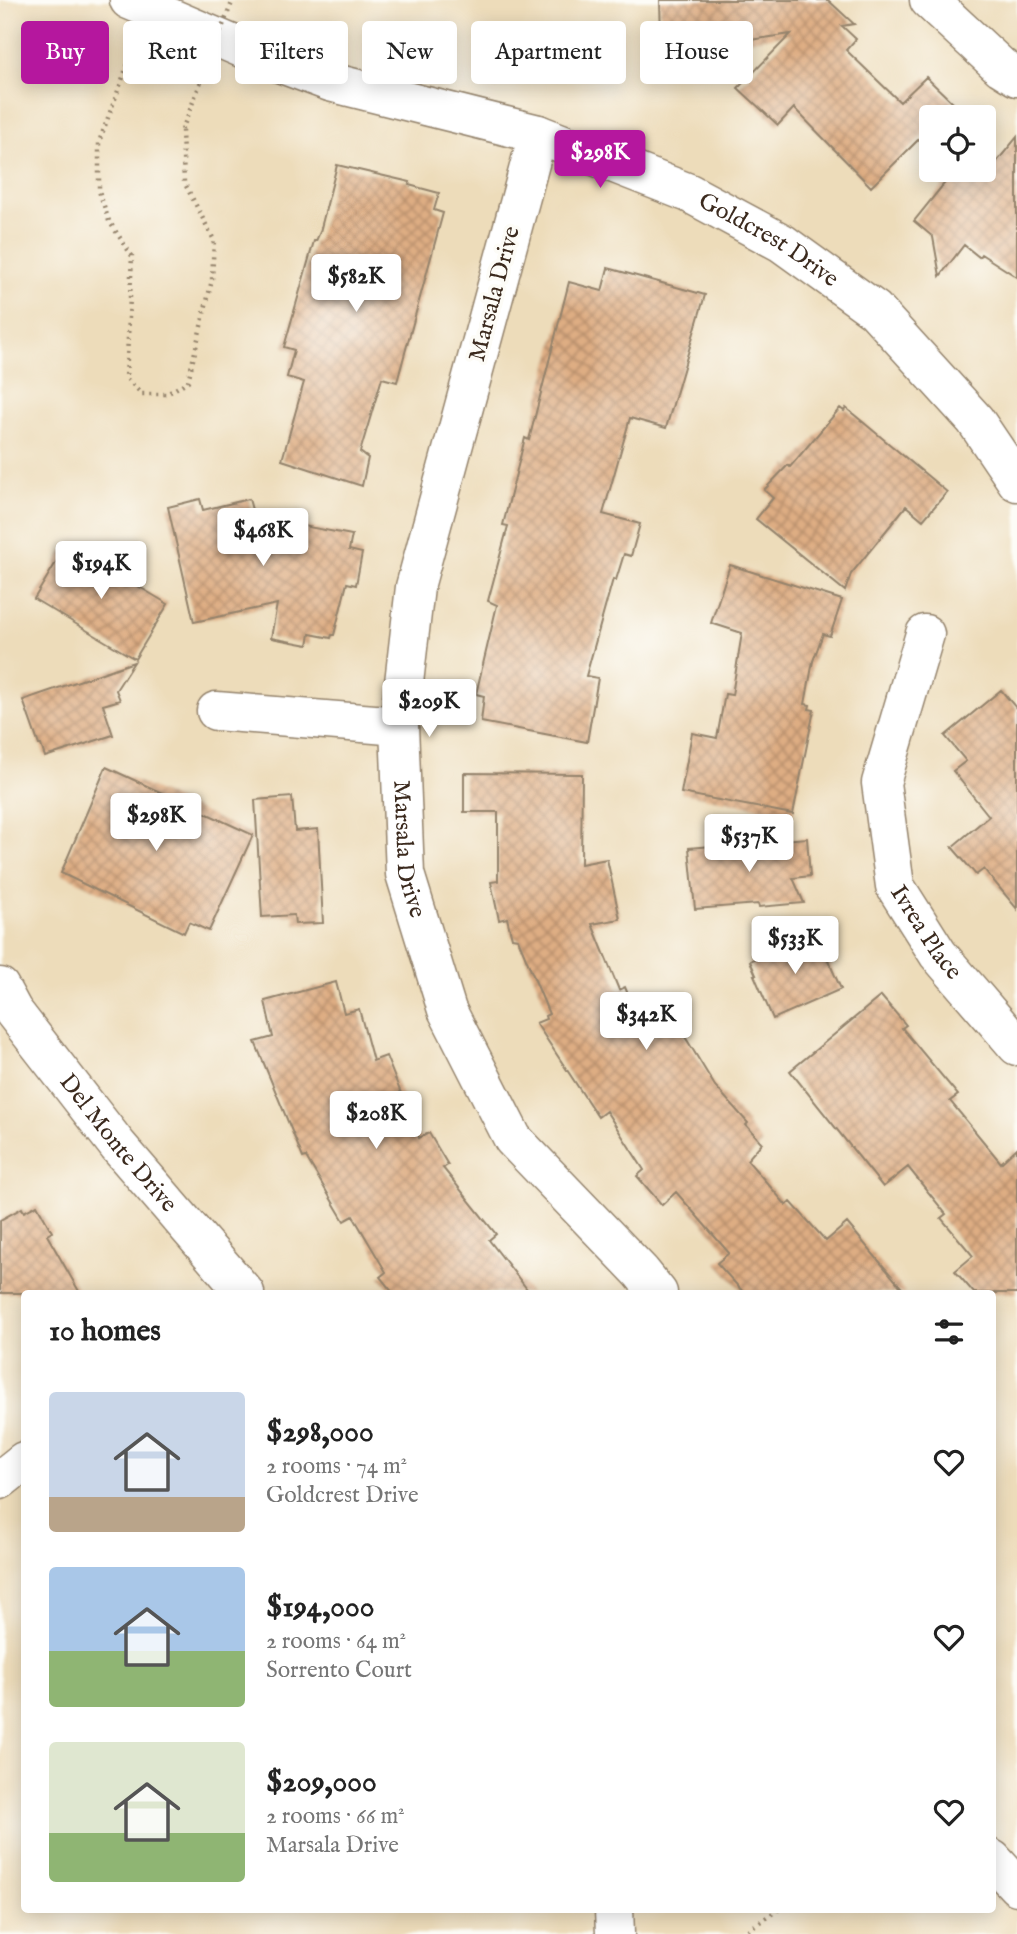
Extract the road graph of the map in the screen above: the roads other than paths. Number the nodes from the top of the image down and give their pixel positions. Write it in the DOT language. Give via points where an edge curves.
graph roads {
  1 [pos="129,0"];
  2 [pos="929,0"];
  3 [pos="1017,77"];
  4 [pos="538,134"];
  5 [pos="1017,482"];
  6 [pos="925,634"];
  7 [pos="216,711"];
  8 [pos="399,726"];
  9 [pos="0,987"];
  10 [pos="1017,1046"];
  11 [pos="242,1290"];
  12 [pos="655,1290"];
  13 [pos="21,1463"];
  14 [pos="0,1480"];
  15 [pos="996,1863"];
  16 [pos="1017,1886"];
  17 [pos="614,1913"];
  18 [pos="615,1934"];
  1 -- 4 [label="street, Goldcrest Drive" via="330,82"];
  2 -- 3 [label="street"];
  4 -- 5 [label="street, Goldcrest Drive" via="689,193 782,243 875,310 975,420"];
  4 -- 8 [label="street, Marsala Drive" via="415,587"];
  6 -- 10 [label="street, Ivrea Place" via="881,783 895,886 938,954"];
  7 -- 8 [label="street"];
  8 -- 12 [label="street, Marsala Drive" via="405,874 447,1010 513,1139"];
  9 -- 11 [label="street, Del Monte Drive" via="13,1011 118,1146"];
  13 -- 14 [label="street"];
  15 -- 16 [label="street"];
  17 -- 18 [label="street"];
}
